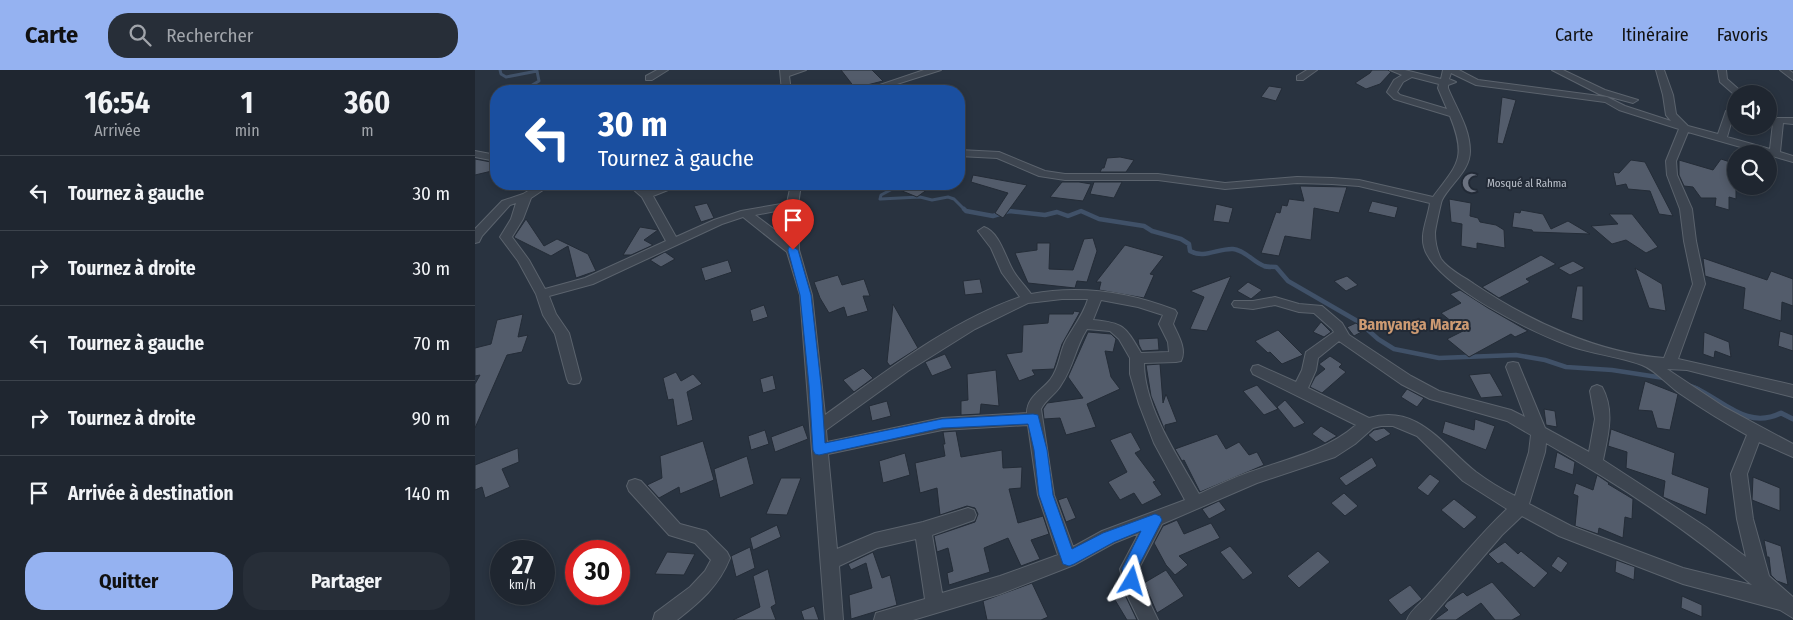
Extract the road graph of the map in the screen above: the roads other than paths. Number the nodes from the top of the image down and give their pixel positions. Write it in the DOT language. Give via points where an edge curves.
graph roads {
  1 [pos="664,70"];
  2 [pos="802,70"];
  3 [pos="937,70"];
  4 [pos="1313,70"];
  5 [pos="1394,70"];
  6 [pos="1452,70"];
  7 [pos="1557,70"];
  8 [pos="1660,70"];
  9 [pos="1722,70"];
  10 [pos="1784,70"];
  11 [pos="785,72"];
  12 [pos="1412,74"];
  13 [pos="1445,76"];
  14 [pos="1793,77"];
  15 [pos="649,78"];
  16 [pos="1301,78"];
  17 [pos="1475,82"];
  18 [pos="786,85"];
  19 [pos="885,85"];
  20 [pos="1729,85"];
  21 [pos="1605,96"];
  22 [pos="1456,115"];
  23 [pos="1656,118"];
  24 [pos="1727,120"];
  25 [pos="1793,121"];
  26 [pos="1685,128"];
  27 [pos="1721,139"];
  28 [pos="1743,145"];
  29 [pos="1776,145"];
  30 [pos="965,153"];
  31 [pos="475,154"];
  32 [pos="1777,155"];
  33 [pos="490,157"];
  34 [pos="1793,159"];
  35 [pos="537,190"];
  36 [pos="640,190"];
  37 [pos="659,190"];
  38 [pos="794,190"];
  39 [pos="647,195"];
  40 [pos="527,196"];
  41 [pos="1436,201"];
  42 [pos="793,205"];
  43 [pos="745,213"];
  44 [pos="984,231"];
  45 [pos="475,239"];
  46 [pos="673,242"];
  47 [pos="793,250"];
  48 [pos="542,294"];
  49 [pos="1096,296"];
  50 [pos="1028,299"];
  51 [pos="1239,304"];
  52 [pos="1083,324"];
  53 [pos="1341,333"];
  54 [pos="1137,358"];
  55 [pos="1660,366"];
  56 [pos="1513,367"];
  57 [pos="1258,370"];
  58 [pos="574,379"];
  59 [pos="1300,390"];
  60 [pos="1597,391"];
  61 [pos="1793,391"];
  62 [pos="1033,419"];
  63 [pos="1368,424"];
  64 [pos="818,428"];
  65 [pos="1539,432"];
  66 [pos="1755,433"];
  67 [pos="819,450"];
  68 [pos="1793,451"];
  69 [pos="1595,463"];
  70 [pos="635,486"];
  71 [pos="1196,503"];
  72 [pos="1520,507"];
  73 [pos="968,514"];
  74 [pos="1155,520"];
  75 [pos="923,530"];
  76 [pos="1069,559"];
  77 [pos="828,562"];
  78 [pos="1761,581"];
  79 [pos="935,605"];
  80 [pos="1789,606"];
  81 [pos="662,620"];
  82 [pos="834,620"];
  83 [pos="883,620"];
  84 [pos="1149,620"];
  85 [pos="1416,620"];
  1 -- 15 [label="street"];
  2 -- 11 [label="street"];
  3 -- 19 [label="street"];
  4 -- 16 [label="street"];
  5 -- 12 [label="street"];
  6 -- 17 [label="street"];
  7 -- 21 [label="street"];
  8 -- 26 [label="street" via="1671,115"];
  9 -- 20 [label="street" via="1723,80"];
  10 -- 14 [label="street"];
  11 -- 18 [label="street"];
  12 -- 13 [label="street"];
  12 -- 22 [label="street" via="1396,84 1392,92 1397,97"];
  13 -- 17 [label="street"];
  13 -- 22 [label="street" via="1443,88"];
  17 -- 21 [label="street"];
  21 -- 23 [label="street" via="1622,108"];
  21 -- 23 [label="street" via="1633,100 1657,113"];
  22 -- 41 [label="street" via="1463,135 1465,152 1462,165"];
  23 -- 26 [label="street"];
  24 -- 27 [label="street"];
  25 -- 29 [label="street" via="1780,120"];
  26 -- 27 [label="street"];
  26 -- 55 [label="street" via="1671,161 1672,175 1686,209 1699,284"];
  27 -- 28 [label="street"];
  30 -- 41 [label="street" via="999,155 1043,174 1065,177 1158,177 1225,186 1297,180 1332,181 1359,183"];
  31 -- 33 [label="street"];
  32 -- 34 [label="street"];
  35 -- 40 [label="street"];
  36 -- 39 [label="street"];
  37 -- 39 [label="street"];
  38 -- 42 [label="street"];
  39 -- 46 [label="street"];
  40 -- 45 [label="street" via="506,203"];
  40 -- 48 [label="street" via="506,237"];
  41 -- 55 [label="street" via="1429,231 1430,247 1437,262 1453,276 1531,324 1575,343"];
  42 -- 43 [label="street"];
  42 -- 47 [label="street"];
  43 -- 46 [label="street"];
  43 -- 47 [label="street"];
  44 -- 50 [label="street" via="997,247 1008,273"];
  46 -- 48 [label="street" via="589,281"];
  47 -- 64 [label="street" via="806,295"];
  48 -- 58 [label="street" via="562,334"];
  49 -- 50 [label="street"];
  49 -- 52 [label="street"];
  49 -- 54 [label="street" via="1151,304 1170,313 1166,324 1175,342 1176,357"];
  50 -- 64 [label="street" via="951,337"];
  51 -- 53 [label="street" via="1275,301 1317,309"];
  52 -- 54 [label="street" via="1114,327 1124,336"];
  52 -- 62 [label="street" via="1055,384 1038,400"];
  53 -- 59 [label="street" via="1311,356"];
  53 -- 65 [label="street" via="1366,354 1435,395 1511,416"];
  54 -- 71 [label="street" via="1137,374 1158,435"];
  55 -- 61 [label="street" via="1687,365"];
  55 -- 66 [label="street" via="1703,403"];
  56 -- 65 [label="street"];
  57 -- 59 [label="street"];
  59 -- 63 [label="street"];
  60 -- 69 [label="street" via="1603,423"];
  62 -- 67 [label="street" via="942,424"];
  62 -- 76 [label="street" via="1041,450 1046,495"];
  63 -- 71 [label="street" via="1329,452 1252,478"];
  63 -- 72 [label="street" via="1394,420 1422,432 1469,476"];
  64 -- 67 [label="street"];
  65 -- 69 [label="street"];
  65 -- 72 [label="street" via="1537,452"];
  66 -- 68 [label="street"];
  66 -- 78 [label="street" via="1739,474 1745,519"];
  67 -- 77 [label="street"];
  69 -- 78 [label="street" via="1699,532"];
  70 -- 81 [label="street" via="675,530 700,537 721,558 718,569 702,588"];
  71 -- 74 [label="street"];
  72 -- 80 [label="street" via="1565,531 1626,556"];
  72 -- 85 [label="street"];
  73 -- 75 [label="street"];
  74 -- 76 [label="street" via="1109,537"];
  74 -- 84 [label="street" via="1129,569 1135,593"];
  75 -- 77 [label="street" via="875,541"];
  75 -- 79 [label="street"];
  76 -- 79 [label="street"];
  77 -- 82 [label="street"];
  78 -- 80 [label="street"];
  79 -- 83 [label="street"];
}
